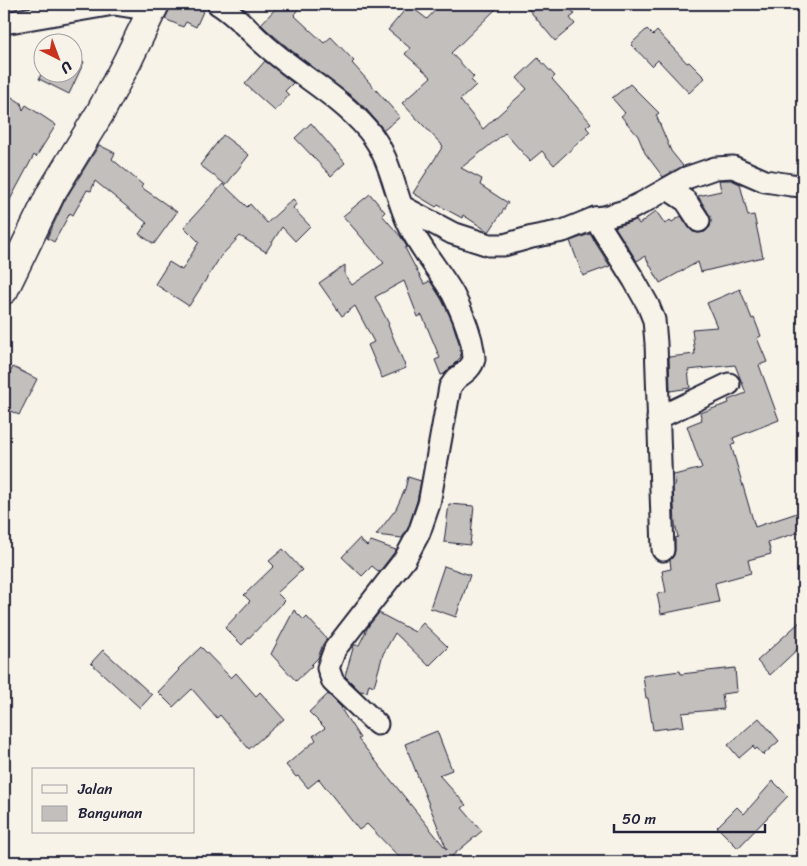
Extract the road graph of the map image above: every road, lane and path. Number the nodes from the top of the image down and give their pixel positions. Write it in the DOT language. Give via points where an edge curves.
graph roads {
  1 [pos="218,4"];
  2 [pos="153,7"];
  3 [pos="4,23"];
  4 [pos="803,186"];
  5 [pos="668,189"];
  6 [pos="403,208"];
  7 [pos="594,218"];
  8 [pos="699,221"];
  9 [pos="4,290"];
  10 [pos="729,384"];
  11 [pos="658,418"];
  12 [pos="663,550"];
  13 [pos="377,724"];
  1 -- 6 [label="street" via="230,11 271,51 349,109 376,139 392,173"];
  2 -- 3 [label="street" via="114,4"];
  2 -- 9 [label="main road" via="100,114 51,193"];
  4 -- 5 [label="street" via="765,182 733,167 706,171"];
  5 -- 7 [label="street" via="628,210"];
  5 -- 8 [label="street" via="686,201"];
  6 -- 7 [label="street" via="452,233 489,245 504,245 563,231"];
  6 -- 13 [label="street" via="424,251 453,295 468,328 474,358 471,366 450,387 429,504 419,533 405,559 335,649 328,668 333,682"];
  7 -- 11 [label="street" via="634,280 654,320"];
  10 -- 11 [label="street"];
  11 -- 12 [label="street"];
}
